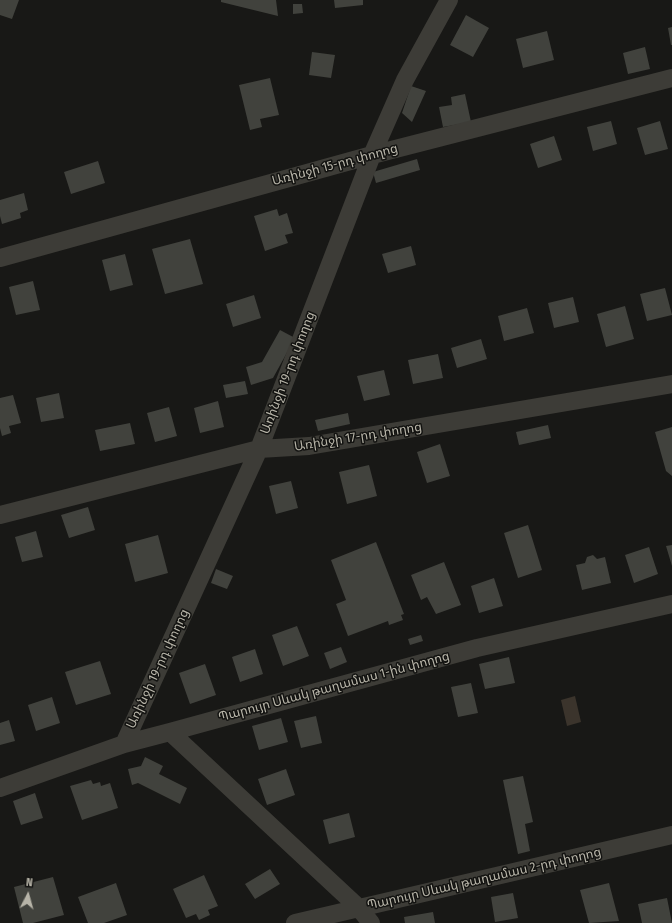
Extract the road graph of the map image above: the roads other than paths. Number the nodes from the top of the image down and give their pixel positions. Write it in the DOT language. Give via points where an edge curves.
graph roads {
  1 [pos="449,0"];
  2 [pos="672,78"];
  3 [pos="372,155"];
  4 [pos="0,258"];
  5 [pos="672,384"];
  6 [pos="259,449"];
  7 [pos="0,515"];
  8 [pos="672,604"];
  9 [pos="170,732"];
  10 [pos="124,744"];
  11 [pos="0,788"];
  12 [pos="672,835"];
  13 [pos="359,908"];
  14 [pos="295,923"];
  15 [pos="371,923"];
  1 -- 3 [label="street, Առինջի 19-րդ փողոց" via="404,80"];
  2 -- 3 [label="street, Առինջի 15-րդ փողոց"];
  3 -- 4 [label="street, Առինջի 15-րդ փողոց"];
  3 -- 6 [label="street, Առինջի 19-րդ փողոց"];
  5 -- 6 [label="street, Առինջի 17-րդ փողոց" via="309,446"];
  6 -- 7 [label="street, Առինջի 17-րդ փողոց"];
  6 -- 10 [label="street, Առինջի 19-րդ փողոց"];
  8 -- 9 [label="street, Պարույր Սևակ թաղամաս 1-ին փողոց" via="477,648"];
  9 -- 10 [label="street, Պարույր Սևակ թաղամաս 1-ին փողոց"];
  9 -- 13 [label="street"];
  10 -- 11 [label="street, Պարույր Սևակ թաղամաս 1-ին փողոց"];
  12 -- 13 [label="street, Պարույր Սևակ թաղամաս 2-րդ փողոց"];
  13 -- 14 [label="street, Պարույր Սևակ թաղամաս 2-րդ փողոց"];
  13 -- 15 [label="street"];
}
